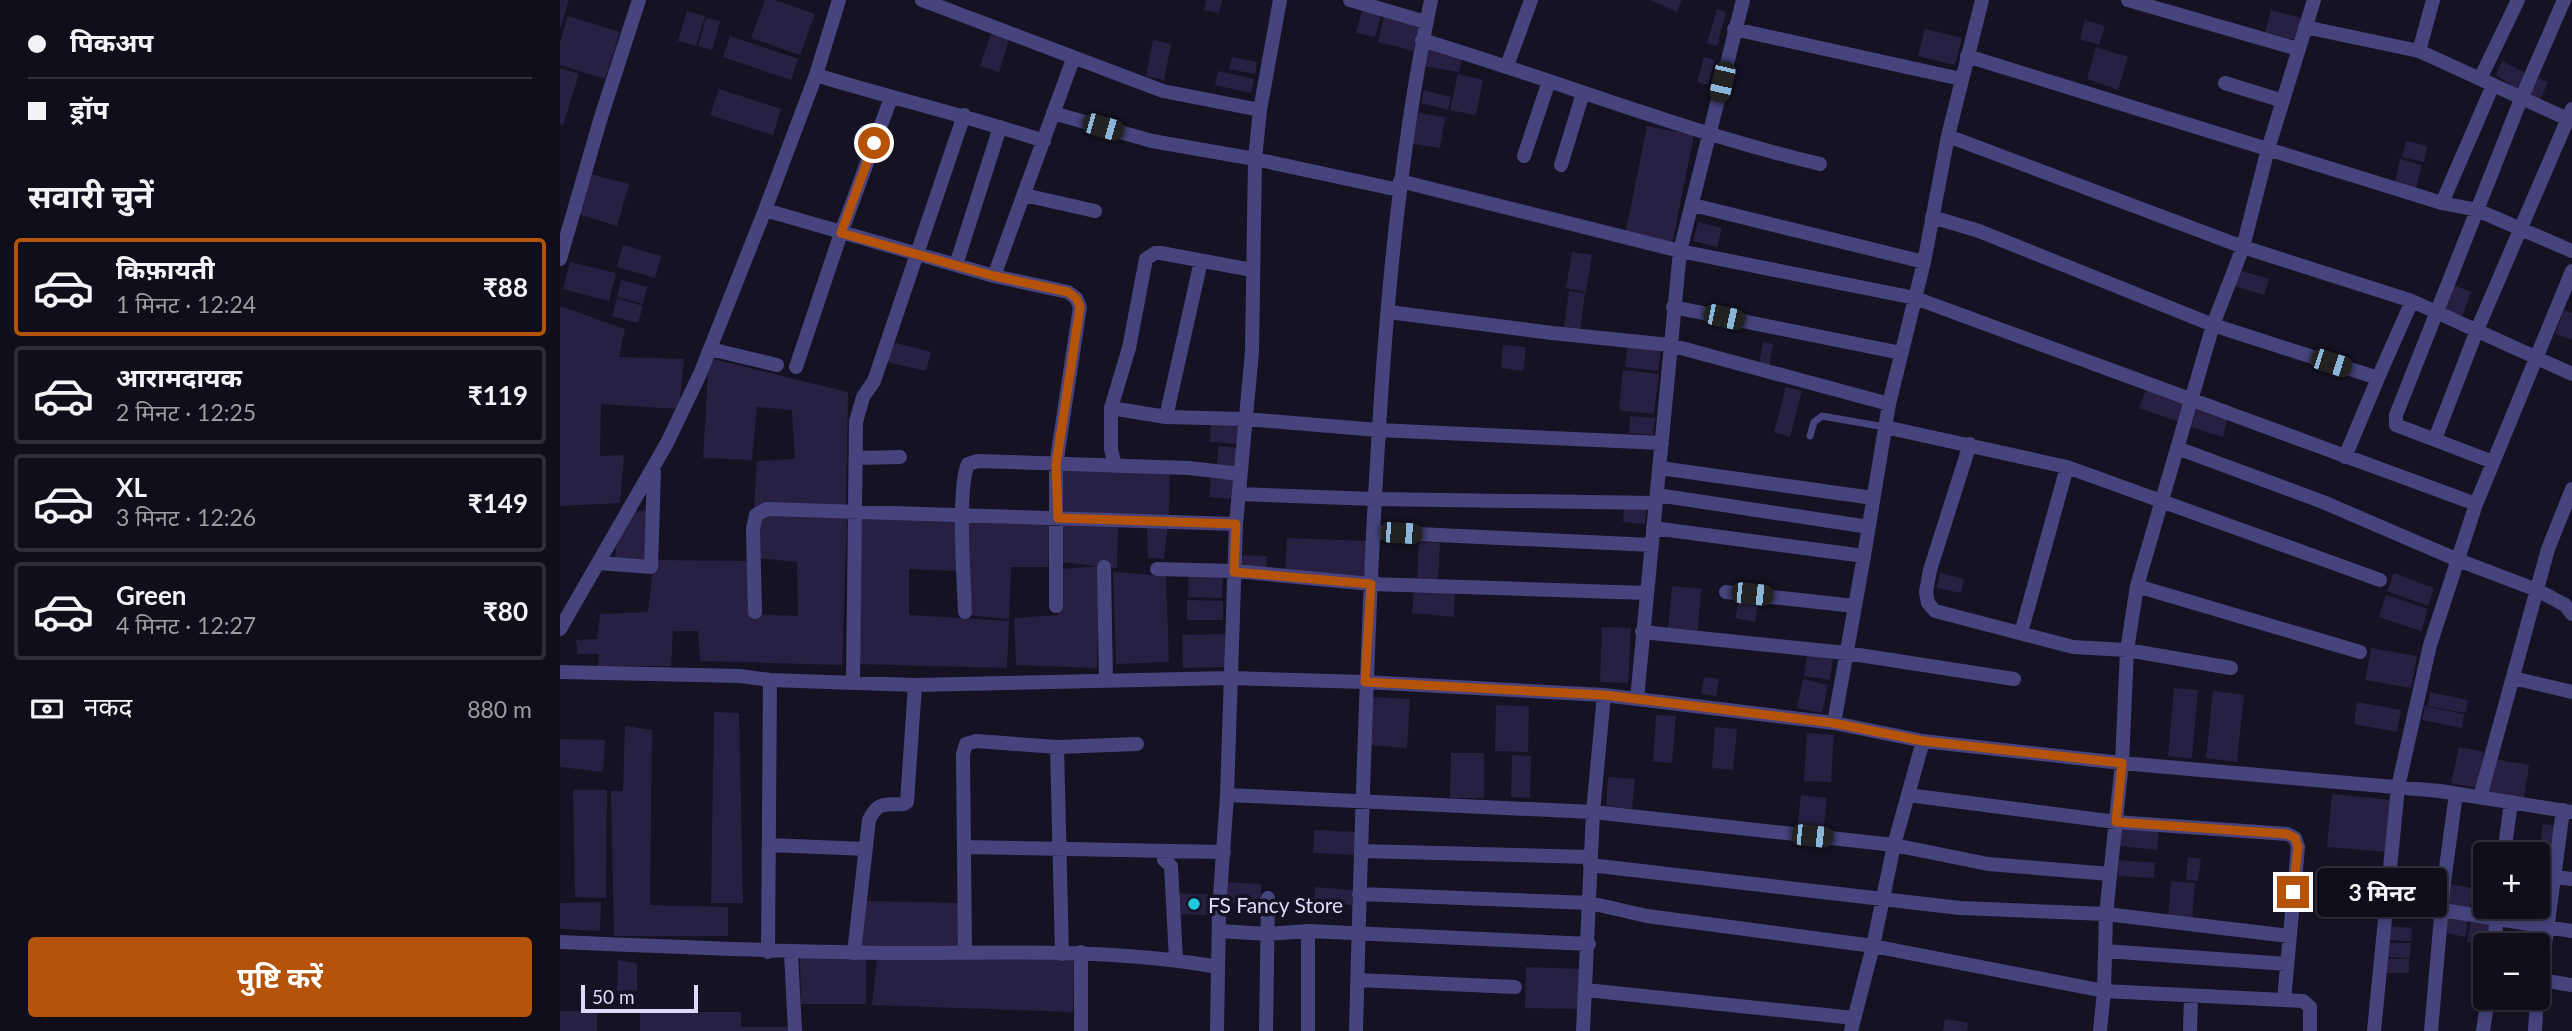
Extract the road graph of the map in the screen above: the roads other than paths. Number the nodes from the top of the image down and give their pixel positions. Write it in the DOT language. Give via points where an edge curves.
graph roads {
  1 [pos="639,0"];
  2 [pos="839,0"];
  3 [pos="922,0"];
  4 [pos="1280,0"];
  5 [pos="1350,0"];
  6 [pos="1431,0"];
  7 [pos="1531,0"];
  8 [pos="1743,0"];
  9 [pos="1982,0"];
  10 [pos="2128,0"];
  11 [pos="2314,0"];
  12 [pos="2433,0"];
  13 [pos="2518,0"];
  14 [pos="2564,0"];
  15 [pos="1426,22"];
  16 [pos="2305,27"];
  17 [pos="1734,29"];
  18 [pos="1422,40"];
  19 [pos="2298,49"];
  20 [pos="2419,51"];
  21 [pos="1967,56"];
  22 [pos="1073,59"];
  23 [pos="1507,66"];
  24 [pos="816,75"];
  25 [pos="1961,79"];
  26 [pos="1549,81"];
  27 [pos="2487,82"];
  28 [pos="2225,83"];
  29 [pos="1583,93"];
  30 [pos="891,98"];
  31 [pos="2521,99"];
  32 [pos="2283,101"];
  33 [pos="1260,110"];
  34 [pos="1053,113"];
  35 [pos="964,115"];
  36 [pos="2570,117"];
  37 [pos="1000,127"];
  38 [pos="1711,135"];
  39 [pos="1948,136"];
  40 [pos="1044,141"];
  41 [pos="2268,149"];
  42 [pos="1524,156"];
  43 [pos="1255,159"];
  44 [pos="1820,164"];
  45 [pos="1561,165"];
  46 [pos="1399,186"];
  47 [pos="1024,195"];
  48 [pos="2442,203"];
  49 [pos="1693,205"];
  50 [pos="2477,210"];
  51 [pos="765,211"];
  52 [pos="1095,211"];
  53 [pos="1932,217"];
  54 [pos="2520,230"];
  55 [pos="841,233"];
  56 [pos="2243,247"];
  57 [pos="1680,251"];
  58 [pos="2572,251"];
  59 [pos="917,254"];
  60 [pos="560,259"];
  61 [pos="1201,261"];
  62 [pos="1924,262"];
  63 [pos="956,265"];
  64 [pos="1252,270"];
  65 [pos="2572,271"];
  66 [pos="994,276"];
  67 [pos="1915,298"];
  68 [pos="2412,301"];
  69 [pos="1673,307"];
  70 [pos="1388,312"];
  71 [pos="2436,312"];
  72 [pos="2213,325"];
  73 [pos="2477,330"];
  74 [pos="1670,345"];
  75 [pos="710,349"];
  76 [pos="1901,353"];
  77 [pos="2535,356"];
  78 [pos="777,365"];
  79 [pos="796,367"];
  80 [pos="2572,374"];
  81 [pos="2378,378"];
  82 [pos="2191,399"];
  83 [pos="1888,404"];
  84 [pos="1111,408"];
  85 [pos="1166,417"];
  86 [pos="1245,419"];
  87 [pos="1885,427"];
  88 [pos="1378,430"];
  89 [pos="1810,436"];
  90 [pos="2435,439"];
  91 [pos="1662,443"];
  92 [pos="1970,444"];
  93 [pos="2177,448"];
  94 [pos="900,457"];
  95 [pos="2345,457"];
  96 [pos="856,458"];
  97 [pos="2493,462"];
  98 [pos="1056,465"];
  99 [pos="654,467"];
  100 [pos="1115,467"];
  101 [pos="2067,467"];
  102 [pos="1660,468"];
  103 [pos="1240,474"];
  104 [pos="2572,489"];
  105 [pos="1238,494"];
  106 [pos="1873,498"];
  107 [pos="1375,499"];
  108 [pos="1657,499"];
  109 [pos="2162,500"];
  110 [pos="2476,504"];
  111 [pos="855,512"];
  112 [pos="963,515"];
  113 [pos="1058,518"];
  114 [pos="1236,524"];
  115 [pos="1869,527"];
  116 [pos="1653,528"];
  117 [pos="1373,532"];
  118 [pos="1652,545"];
  119 [pos="1864,556"];
  120 [pos="2458,560"];
  121 [pos="598,563"];
  122 [pos="1104,567"];
  123 [pos="1157,569"];
  124 [pos="1234,572"];
  125 [pos="2380,580"];
  126 [pos="1371,584"];
  127 [pos="2137,586"];
  128 [pos="2537,590"];
  129 [pos="1726,592"];
  130 [pos="1646,593"];
  131 [pos="1056,606"];
  132 [pos="1855,606"];
  133 [pos="755,612"];
  134 [pos="965,612"];
  135 [pos="2572,614"];
  136 [pos="560,629"];
  137 [pos="1642,632"];
  138 [pos="2021,633"];
  139 [pos="2127,650"];
  140 [pos="2360,652"];
  141 [pos="1846,653"];
  142 [pos="2231,668"];
  143 [pos="560,672"];
  144 [pos="1230,678"];
  145 [pos="2512,678"];
  146 [pos="2014,679"];
  147 [pos="770,680"];
  148 [pos="1106,681"];
  149 [pos="1365,682"];
  150 [pos="853,683"];
  151 [pos="915,685"];
  152 [pos="2572,692"];
  153 [pos="1604,695"];
  154 [pos="1636,699"];
  155 [pos="1833,723"];
  156 [pos="1923,741"];
  157 [pos="1137,744"];
  158 [pos="1057,747"];
  159 [pos="2122,763"];
  160 [pos="2398,787"];
  161 [pos="2456,793"];
  162 [pos="1227,795"];
  163 [pos="1908,795"];
  164 [pos="2480,797"];
  165 [pos="1362,801"];
  166 [pos="2511,802"];
  167 [pos="2567,811"];
  168 [pos="1593,812"];
  169 [pos="2116,822"];
  170 [pos="2506,842"];
  171 [pos="769,845"];
  172 [pos="1894,845"];
  173 [pos="964,847"];
  174 [pos="1058,848"];
  175 [pos="866,849"];
  176 [pos="1361,851"];
  177 [pos="1163,852"];
  178 [pos="1224,852"];
  179 [pos="1590,861"];
  180 [pos="2110,874"];
  181 [pos="2555,877"];
  182 [pos="2572,879"];
  183 [pos="1359,894"];
  184 [pos="1268,898"];
  185 [pos="1882,899"];
  186 [pos="1590,903"];
  187 [pos="2386,904"];
  188 [pos="2442,910"];
  189 [pos="2473,912"];
  190 [pos="2106,914"];
  191 [pos="2520,919"];
  192 [pos="2546,926"];
  193 [pos="1219,931"];
  194 [pos="1308,931"];
  195 [pos="2572,931"];
  196 [pos="2545,933"];
  197 [pos="1268,934"];
  198 [pos="1358,934"];
  199 [pos="2289,936"];
  200 [pos="560,942"];
  201 [pos="1589,944"];
  202 [pos="1873,946"];
  203 [pos="2105,951"];
  204 [pos="768,952"];
  205 [pos="791,953"];
  206 [pos="854,953"];
  207 [pos="965,953"];
  208 [pos="1081,953"];
  209 [pos="1062,954"];
  210 [pos="1176,960"];
  211 [pos="2287,964"];
  212 [pos="1218,967"];
  213 [pos="1357,980"];
  214 [pos="2550,982"];
  215 [pos="2572,985"];
  216 [pos="1516,987"];
  217 [pos="1586,990"];
  218 [pos="2104,991"];
  219 [pos="2191,996"];
  220 [pos="2284,1000"];
  221 [pos="2486,1010"];
  222 [pos="2537,1010"];
  223 [pos="1852,1025"];
  224 [pos="795,1031"];
  225 [pos="1081,1031"];
  226 [pos="1217,1031"];
  227 [pos="1266,1031"];
  228 [pos="1308,1031"];
  229 [pos="1356,1031"];
  230 [pos="1583,1031"];
  231 [pos="2100,1031"];
  232 [pos="2190,1031"];
  233 [pos="2310,1031"];
  234 [pos="2374,1031"];
  235 [pos="2431,1031"];
  236 [pos="2483,1031"];
  237 [pos="2535,1031"];
  1 -- 60 [label="street"];
  2 -- 24 [label="street"];
  3 -- 22 [label="street"];
  4 -- 33 [label="street"];
  5 -- 15 [label="street"];
  6 -- 15 [label="street"];
  7 -- 23 [label="street"];
  8 -- 17 [label="street"];
  9 -- 21 [label="street"];
  10 -- 19 [label="street"];
  11 -- 16 [label="street"];
  12 -- 20 [label="street"];
  13 -- 27 [label="street"];
  14 -- 31 [label="street"];
  15 -- 18 [label="street"];
  16 -- 19 [label="street"];
  16 -- 20 [label="street"];
  17 -- 25 [label="street"];
  17 -- 38 [label="street"];
  18 -- 23 [label="street"];
  18 -- 46 [label="street"];
  19 -- 32 [label="street"];
  20 -- 27 [label="street"];
  21 -- 25 [label="street"];
  21 -- 41 [label="street"];
  22 -- 33 [label="street" via="1163,91"];
  22 -- 34 [label="street"];
  23 -- 26 [label="street"];
  24 -- 30 [label="street"];
  24 -- 51 [label="street"];
  25 -- 39 [label="street"];
  26 -- 29 [label="street"];
  26 -- 42 [label="street"];
  27 -- 31 [label="street"];
  27 -- 48 [label="street"];
  28 -- 32 [label="street"];
  29 -- 38 [label="street"];
  29 -- 45 [label="street"];
  30 -- 35 [label="street"];
  30 -- 55 [label="street"];
  31 -- 36 [label="street"];
  31 -- 50 [label="street"];
  32 -- 41 [label="street"];
  33 -- 43 [label="street"];
  34 -- 40 [label="street"];
  34 -- 43 [label="street" via="1152,141"];
  35 -- 37 [label="street"];
  35 -- 59 [label="street"];
  36 -- 54 [label="street"];
  37 -- 40 [label="street"];
  37 -- 63 [label="street"];
  38 -- 44 [label="street"];
  38 -- 49 [label="street"];
  39 -- 53 [label="street"];
  39 -- 56 [label="street"];
  40 -- 47 [label="street"];
  41 -- 48 [label="street"];
  41 -- 56 [label="street"];
  43 -- 46 [label="street"];
  43 -- 64 [label="street"];
  46 -- 57 [label="street"];
  46 -- 70 [label="street"];
  47 -- 52 [label="street"];
  47 -- 66 [label="street"];
  48 -- 50 [label="street"];
  49 -- 57 [label="street"];
  49 -- 62 [label="street"];
  50 -- 54 [label="street"];
  50 -- 71 [label="street"];
  51 -- 55 [label="street"];
  51 -- 75 [label="street"];
  53 -- 62 [label="street"];
  53 -- 72 [label="street" via="1979,231"];
  54 -- 58 [label="street"];
  54 -- 73 [label="street"];
  55 -- 59 [label="street"];
  55 -- 79 [label="street"];
  56 -- 68 [label="street"];
  56 -- 72 [label="street"];
  57 -- 67 [label="street"];
  57 -- 69 [label="street"];
  59 -- 63 [label="street"];
  59 -- 96 [label="street" via="874,382 859,408"];
  61 -- 64 [label="street"];
  61 -- 84 [label="street" via="1161,253 1146,259 1129,348"];
  61 -- 85 [label="street"];
  62 -- 67 [label="street"];
  63 -- 66 [label="street"];
  64 -- 86 [label="street" via="1252,352"];
  65 -- 77 [label="street"];
  66 -- 98 [label="street" via="1068,292 1080,307"];
  67 -- 76 [label="street"];
  67 -- 82 [label="street"];
  68 -- 71 [label="street"];
  68 -- 81 [label="street"];
  69 -- 74 [label="street"];
  69 -- 76 [label="street"];
  70 -- 74 [label="street"];
  70 -- 88 [label="street"];
  71 -- 73 [label="street"];
  71 -- 90 [label="street" via="2396,415 2396,425"];
  72 -- 81 [label="street"];
  72 -- 82 [label="street"];
  73 -- 77 [label="street"];
  73 -- 90 [label="street"];
  74 -- 83 [label="street"];
  74 -- 91 [label="street"];
  75 -- 78 [label="street"];
  75 -- 99 [label="street"];
  76 -- 83 [label="street"];
  77 -- 80 [label="street"];
  77 -- 97 [label="street"];
  81 -- 95 [label="street"];
  82 -- 93 [label="street"];
  82 -- 95 [label="street"];
  83 -- 87 [label="street"];
  84 -- 85 [label="street"];
  84 -- 100 [label="street"];
  85 -- 86 [label="street"];
  86 -- 88 [label="street"];
  86 -- 103 [label="street"];
  87 -- 89 [label="lane" via="1822,416 1814,422"];
  87 -- 92 [label="street"];
  87 -- 106 [label="street"];
  88 -- 91 [label="street"];
  88 -- 107 [label="street"];
  90 -- 97 [label="street"];
  91 -- 102 [label="street"];
  92 -- 101 [label="street"];
  92 -- 138 [label="street" via="1930,570 1928,603 1935,611"];
  93 -- 109 [label="street"];
  93 -- 120 [label="street" via="2323,502"];
  94 -- 96 [label="street"];
  95 -- 110 [label="street"];
  96 -- 111 [label="street"];
  97 -- 110 [label="street"];
  98 -- 100 [label="street"];
  98 -- 112 [label="street" via="968,464"];
  98 -- 113 [label="street"];
  99 -- 121 [label="street"];
  99 -- 121 [label="street" via="650,567"];
  100 -- 103 [label="street"];
  101 -- 109 [label="street"];
  101 -- 138 [label="street"];
  102 -- 106 [label="street"];
  102 -- 108 [label="street"];
  103 -- 105 [label="street"];
  104 -- 128 [label="street"];
  105 -- 107 [label="street"];
  105 -- 114 [label="street"];
  106 -- 115 [label="street"];
  107 -- 108 [label="street"];
  107 -- 117 [label="street"];
  108 -- 115 [label="street"];
  108 -- 116 [label="street"];
  109 -- 125 [label="street"];
  109 -- 127 [label="street"];
  110 -- 120 [label="street"];
  111 -- 112 [label="street"];
  111 -- 133 [label="street" via="766,509 756,516"];
  111 -- 150 [label="street"];
  112 -- 113 [label="street"];
  112 -- 134 [label="street"];
  113 -- 114 [label="street"];
  113 -- 131 [label="street"];
  114 -- 124 [label="street"];
  115 -- 119 [label="street"];
  116 -- 118 [label="street"];
  116 -- 119 [label="street"];
  117 -- 118 [label="street"];
  117 -- 126 [label="street"];
  118 -- 130 [label="street"];
  119 -- 132 [label="street"];
  120 -- 128 [label="street"];
  120 -- 160 [label="street" via="2430,645"];
  121 -- 136 [label="street"];
  122 -- 148 [label="street"];
  123 -- 124 [label="street"];
  124 -- 126 [label="street"];
  124 -- 144 [label="street"];
  126 -- 130 [label="street"];
  126 -- 149 [label="street"];
  127 -- 139 [label="street"];
  127 -- 140 [label="street"];
  128 -- 135 [label="street"];
  128 -- 145 [label="street"];
  129 -- 132 [label="street"];
  130 -- 137 [label="street"];
  132 -- 141 [label="street"];
  137 -- 141 [label="street"];
  137 -- 154 [label="street"];
  138 -- 139 [label="street" via="2073,647"];
  139 -- 142 [label="street"];
  139 -- 159 [label="street"];
  141 -- 146 [label="street"];
  141 -- 155 [label="street"];
  143 -- 147 [label="street"];
  144 -- 148 [label="street"];
  144 -- 149 [label="street"];
  144 -- 162 [label="street"];
  145 -- 152 [label="street"];
  145 -- 164 [label="street"];
  147 -- 150 [label="street"];
  147 -- 171 [label="street"];
  148 -- 151 [label="street"];
  149 -- 153 [label="street"];
  149 -- 165 [label="street"];
  150 -- 151 [label="street"];
  151 -- 175 [label="street" via="907,802 874,809"];
  153 -- 154 [label="street"];
  153 -- 168 [label="street"];
  154 -- 155 [label="street"];
  155 -- 156 [label="street"];
  156 -- 159 [label="street"];
  156 -- 163 [label="street"];
  157 -- 158 [label="street"];
  158 -- 173 [label="street" via="966,744"];
  158 -- 174 [label="street"];
  159 -- 160 [label="street"];
  159 -- 169 [label="street"];
  160 -- 161 [label="street"];
  160 -- 187 [label="street"];
  161 -- 164 [label="street"];
  161 -- 188 [label="street"];
  162 -- 165 [label="street"];
  162 -- 178 [label="street"];
  163 -- 169 [label="street"];
  163 -- 172 [label="street"];
  164 -- 166 [label="street"];
  165 -- 168 [label="street"];
  165 -- 176 [label="street"];
  166 -- 167 [label="street"];
  166 -- 170 [label="street"];
  167 -- 181 [label="street"];
  168 -- 172 [label="street"];
  168 -- 179 [label="street"];
  169 -- 180 [label="street"];
  169 -- 199 [label="street" via="2295,838 2298,847"];
  171 -- 175 [label="street"];
  171 -- 204 [label="street"];
  172 -- 180 [label="street" via="1988,864"];
  172 -- 185 [label="street"];
  173 -- 174 [label="street"];
  173 -- 207 [label="street"];
  174 -- 177 [label="street"];
  174 -- 209 [label="street"];
  175 -- 206 [label="street"];
  176 -- 179 [label="street"];
  176 -- 183 [label="street"];
  177 -- 178 [label="street"];
  177 -- 210 [label="street" via="1171,866"];
  178 -- 193 [label="street"];
  179 -- 185 [label="street"];
  179 -- 186 [label="street"];
  180 -- 190 [label="street"];
  181 -- 182 [label="street"];
  181 -- 192 [label="street"];
  183 -- 186 [label="street"];
  183 -- 198 [label="street"];
  184 -- 197 [label="street"];
  185 -- 190 [label="street" via="1960,908"];
  185 -- 202 [label="street"];
  186 -- 201 [label="street"];
  186 -- 202 [label="street" via="1647,916"];
  187 -- 188 [label="street"];
  187 -- 234 [label="street"];
  188 -- 189 [label="street"];
  188 -- 235 [label="street"];
  190 -- 199 [label="street"];
  190 -- 203 [label="street"];
  191 -- 192 [label="street"];
  192 -- 195 [label="street"];
  192 -- 196 [label="street"];
  193 -- 197 [label="street"];
  193 -- 212 [label="street"];
  194 -- 197 [label="street"];
  194 -- 198 [label="street"];
  194 -- 228 [label="street"];
  197 -- 227 [label="street"];
  198 -- 201 [label="street"];
  198 -- 213 [label="street"];
  199 -- 211 [label="street"];
  200 -- 204 [label="street"];
  201 -- 217 [label="street"];
  202 -- 218 [label="street"];
  202 -- 223 [label="street"];
  203 -- 211 [label="street"];
  203 -- 218 [label="street"];
  204 -- 205 [label="street"];
  205 -- 206 [label="street"];
  205 -- 224 [label="street"];
  206 -- 207 [label="street"];
  207 -- 209 [label="street"];
  208 -- 209 [label="street"];
  208 -- 210 [label="street"];
  208 -- 225 [label="street"];
  210 -- 212 [label="street"];
  211 -- 220 [label="street"];
  212 -- 226 [label="street"];
  213 -- 216 [label="street"];
  213 -- 229 [label="street"];
  214 -- 215 [label="street"];
  217 -- 223 [label="street"];
  217 -- 230 [label="street"];
  218 -- 219 [label="street"];
  218 -- 231 [label="street"];
  219 -- 220 [label="street"];
  219 -- 232 [label="street"];
  220 -- 233 [label="street" via="2308,1004"];
  221 -- 236 [label="street"];
  222 -- 237 [label="street"];
}
